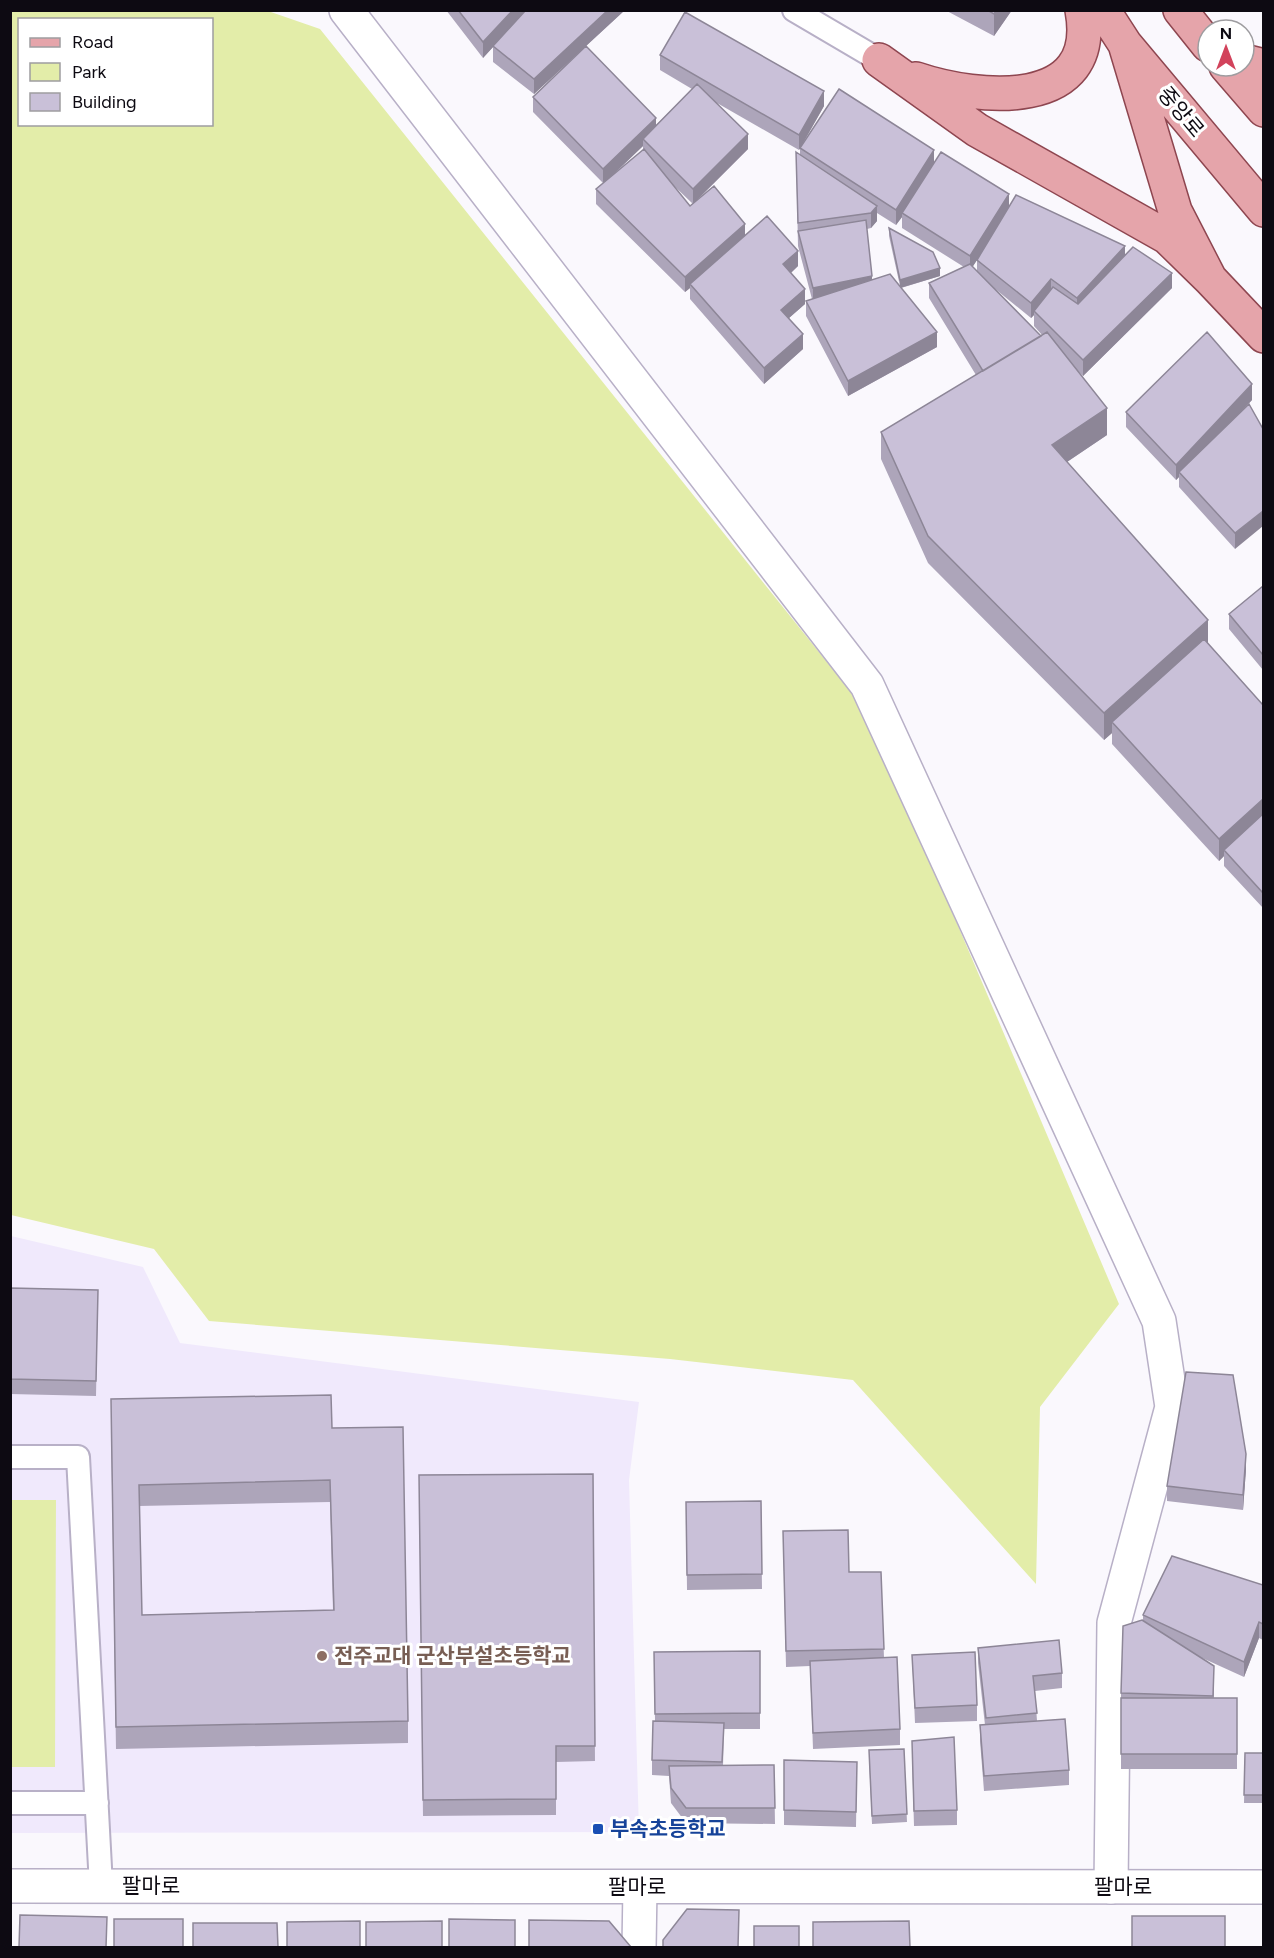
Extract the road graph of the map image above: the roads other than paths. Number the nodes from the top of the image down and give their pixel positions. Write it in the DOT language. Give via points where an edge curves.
graph roads {
  1 [pos="346,10"];
  2 [pos="794,10"];
  3 [pos="1082,10"];
  4 [pos="1103,10"];
  5 [pos="1125,44"];
  6 [pos="879,60"];
  7 [pos="1236,78"];
  8 [pos="1263,110"];
  9 [pos="1263,210"];
  10 [pos="1210,279"];
  11 [pos="1263,336"];
  12 [pos="10,1457"];
  13 [pos="10,1803"];
  14 [pos="98,1803"];
  15 [pos="10,1886"];
  16 [pos="101,1886"];
  17 [pos="640,1887"];
  18 [pos="1111,1887"];
  19 [pos="1263,1887"];
  20 [pos="639,1947"];
  1 -- 18 [label="street" via="867,685 1159,1321 1172,1407 1114,1623"];
  2 -- 6 [label="lane"];
  3 -- 6 [label="main road" via="1085,29 1078,58 1065,79 1039,91 980,93 918,80"];
  4 -- 5 [label="main road, 중앙로"];
  5 -- 9 [label="main road, 중앙로"];
  5 -- 10 [label="main road" via="1175,211"];
  6 -- 10 [label="main road" via="977,130 1167,237"];
  7 -- 8 [label="main road"];
  10 -- 11 [label="main road"];
  12 -- 14 [label="lane" via="78,1457"];
  13 -- 14 [label="lane"];
  14 -- 16 [label="lane"];
  15 -- 16 [label="street, 팔마로"];
  16 -- 17 [label="street, 팔마로"];
  17 -- 18 [label="street, 팔마로"];
  17 -- 20 [label="street"];
  18 -- 19 [label="street, 팔마로"];
}
